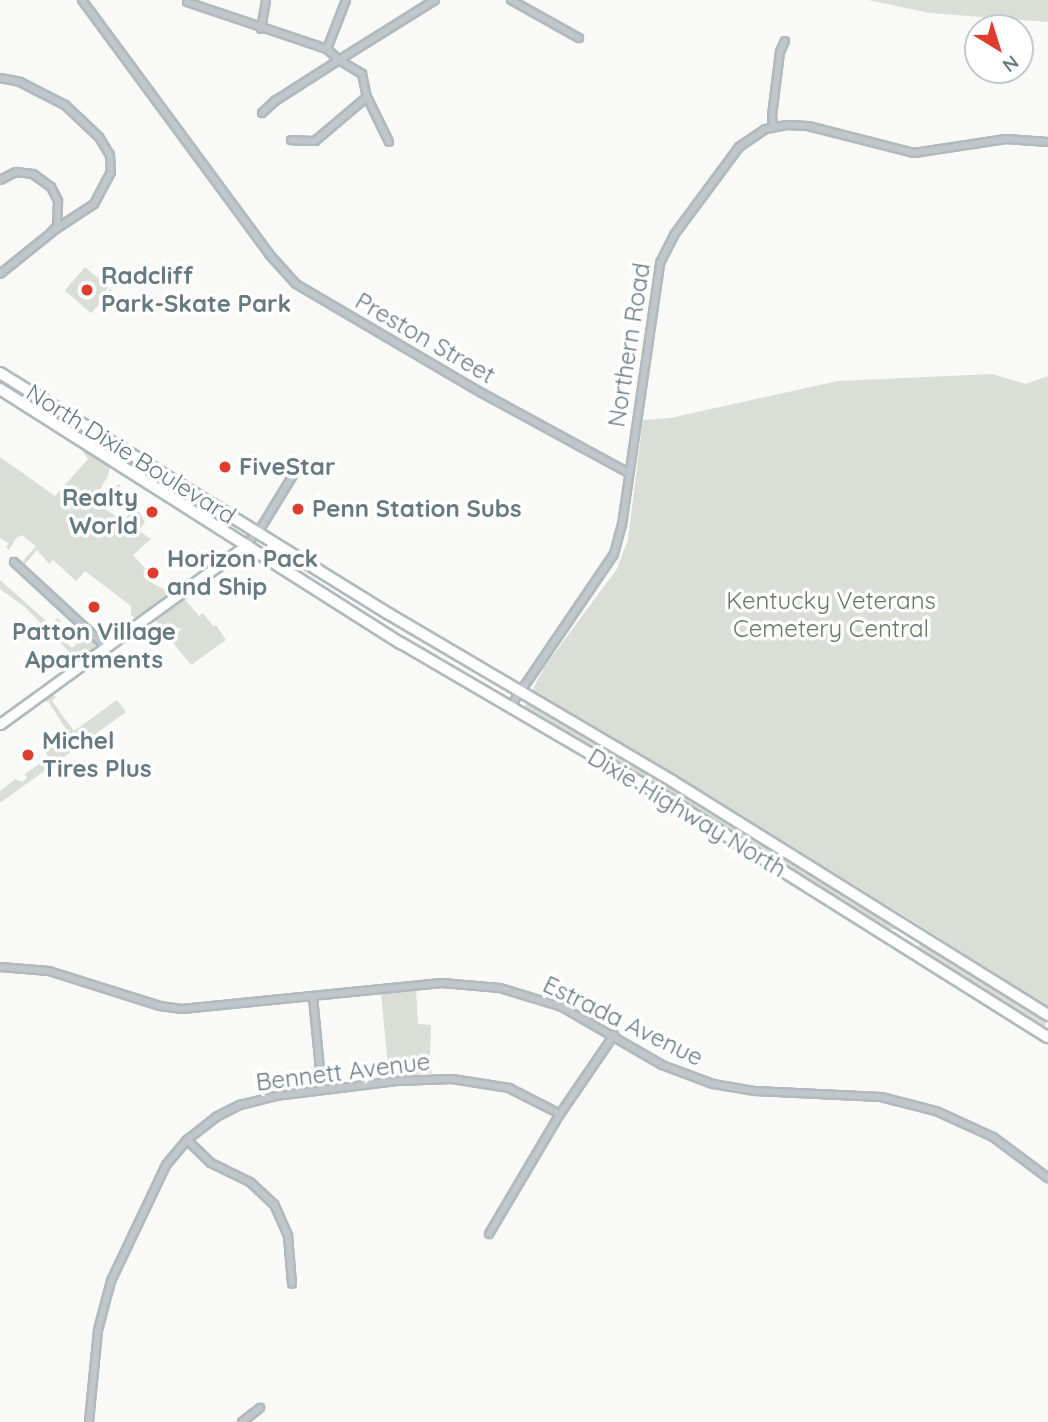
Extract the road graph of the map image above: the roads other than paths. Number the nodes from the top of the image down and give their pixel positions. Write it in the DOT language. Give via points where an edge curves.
graph roads {
  1 [pos="82,0"];
  2 [pos="266,0"];
  3 [pos="346,0"];
  4 [pos="435,0"];
  5 [pos="511,0"];
  6 [pos="187,2"];
  7 [pos="261,29"];
  8 [pos="579,38"];
  9 [pos="785,41"];
  10 [pos="327,49"];
  11 [pos="339,60"];
  12 [pos="0,78"];
  13 [pos="367,97"];
  14 [pos="261,113"];
  15 [pos="773,127"];
  16 [pos="290,141"];
  17 [pos="389,142"];
  18 [pos="1048,142"];
  19 [pos="0,180"];
  20 [pos="53,231"];
  21 [pos="0,274"];
  22 [pos="0,373"];
  23 [pos="0,389"];
  24 [pos="298,467"];
  25 [pos="629,473"];
  26 [pos="257,533"];
  27 [pos="246,545"];
  28 [pos="14,562"];
  29 [pos="334,580"];
  30 [pos="324,594"];
  31 [pos="106,647"];
  32 [pos="520,692"];
  33 [pos="509,709"];
  34 [pos="0,724"];
  35 [pos="0,967"];
  36 [pos="313,996"];
  37 [pos="1048,1015"];
  38 [pos="614,1035"];
  39 [pos="1048,1037"];
  40 [pos="322,1090"];
  41 [pos="560,1114"];
  42 [pos="187,1140"];
  43 [pos="1048,1178"];
  44 [pos="489,1234"];
  45 [pos="292,1284"];
  46 [pos="260,1408"];
  47 [pos="89,1422"];
  48 [pos="242,1422"];
  1 -- 25 [label="street, Preston Street" via="269,254 296,284"];
  2 -- 7 [label="street"];
  3 -- 10 [label="street"];
  4 -- 11 [label="street"];
  5 -- 8 [label="street"];
  6 -- 7 [label="street"];
  7 -- 10 [label="street"];
  9 -- 15 [label="street"];
  10 -- 11 [label="street"];
  11 -- 13 [label="street" via="362,74"];
  11 -- 14 [label="street"];
  12 -- 20 [label="street" via="20,82 65,105 99,137 110,155 111,173 94,204"];
  13 -- 16 [label="street" via="315,141"];
  13 -- 17 [label="street"];
  15 -- 18 [label="street, Northern Road" via="808,126 914,153 1006,139"];
  15 -- 25 [label="street, Northern Road" via="757,133 732,155 664,253"];
  19 -- 20 [label="street" via="22,171 46,182 58,201"];
  20 -- 21 [label="street"];
  22 -- 26 [label="highway, North Dixie Boulevard"];
  23 -- 27 [label="highway, North Dixie Boulevard"];
  24 -- 26 [label="street"];
  25 -- 32 [label="street" via="622,525 610,564"];
  26 -- 27 [label="street"];
  26 -- 29 [label="highway, North Dixie Boulevard"];
  27 -- 30 [label="highway, North Dixie Boulevard"];
  27 -- 31 [label="main road"];
  28 -- 31 [label="street"];
  29 -- 32 [label="highway, Dixie Highway North"];
  30 -- 33 [label="highway, Dixie Highway North"];
  31 -- 34 [label="main road"];
  32 -- 33 [label="street"];
  32 -- 37 [label="highway, Dixie Highway North"];
  33 -- 39 [label="highway, Dixie Highway North" via="668,799"];
  35 -- 36 [label="street, Estrada Avenue" via="49,971 170,1009"];
  36 -- 38 [label="street, Estrada Avenue" via="442,983 477,984 552,1003"];
  36 -- 40 [label="street"];
  38 -- 41 [label="street"];
  38 -- 43 [label="street, Estrada Avenue" via="662,1065 713,1084 755,1091 881,1097 936,1111 993,1137"];
  40 -- 41 [label="street, Bennett Avenue" via="463,1079 509,1088"];
  40 -- 42 [label="street, Bennett Avenue" via="264,1097 240,1105 216,1116"];
  41 -- 44 [label="street"];
  42 -- 45 [label="street" via="211,1163 250,1182 274,1204 288,1236"];
  42 -- 47 [label="street, Bennett Avenue" via="156,1182 111,1281 98,1331"];
  46 -- 48 [label="street"];
}
